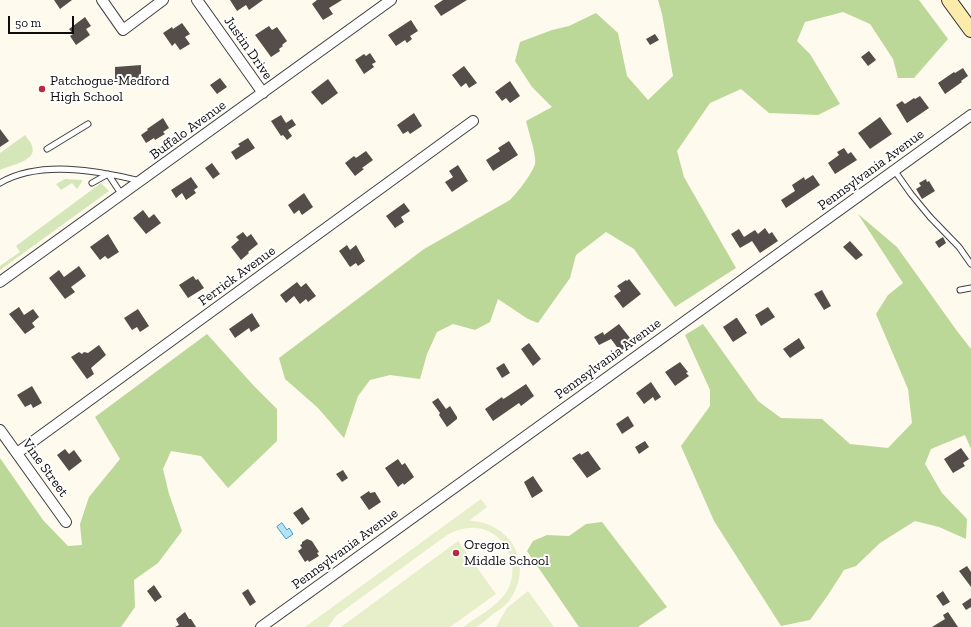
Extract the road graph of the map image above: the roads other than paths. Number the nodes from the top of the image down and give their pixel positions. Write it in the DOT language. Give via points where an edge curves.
graph roads {
  1 [pos="102,0"];
  2 [pos="163,0"];
  3 [pos="197,0"];
  4 [pos="391,0"];
  5 [pos="949,0"];
  6 [pos="971,30"];
  7 [pos="263,93"];
  8 [pos="971,115"];
  9 [pos="474,121"];
  10 [pos="88,124"];
  11 [pos="47,149"];
  12 [pos="894,170"];
  13 [pos="108,174"];
  14 [pos="141,181"];
  15 [pos="0,182"];
  16 [pos="92,183"];
  17 [pos="122,195"];
  18 [pos="971,264"];
  19 [pos="0,282"];
  20 [pos="971,288"];
  21 [pos="960,290"];
  22 [pos="0,430"];
  23 [pos="17,453"];
  24 [pos="66,522"];
  25 [pos="261,627"];
  1 -- 2 [label="street" via="124,30"];
  3 -- 7 [label="street, Justin Drive"];
  4 -- 7 [label="street, Buffalo Avenue"];
  5 -- 6 [label="street"];
  7 -- 14 [label="street, Buffalo Avenue"];
  8 -- 12 [label="street, Pennsylvania Avenue"];
  9 -- 23 [label="street, Ferrick Avenue"];
  10 -- 11 [label="lane"];
  12 -- 18 [label="lane" via="911,194"];
  12 -- 25 [label="street, Pennsylvania Avenue"];
  13 -- 14 [label="lane"];
  13 -- 15 [label="lane" via="43,169 28,171"];
  13 -- 16 [label="lane"];
  13 -- 17 [label="lane"];
  14 -- 17 [label="street, Buffalo Avenue"];
  17 -- 19 [label="street, Buffalo Avenue"];
  20 -- 21 [label="lane"];
  22 -- 23 [label="street, Vine Street"];
  23 -- 24 [label="street, Vine Street"];
}
